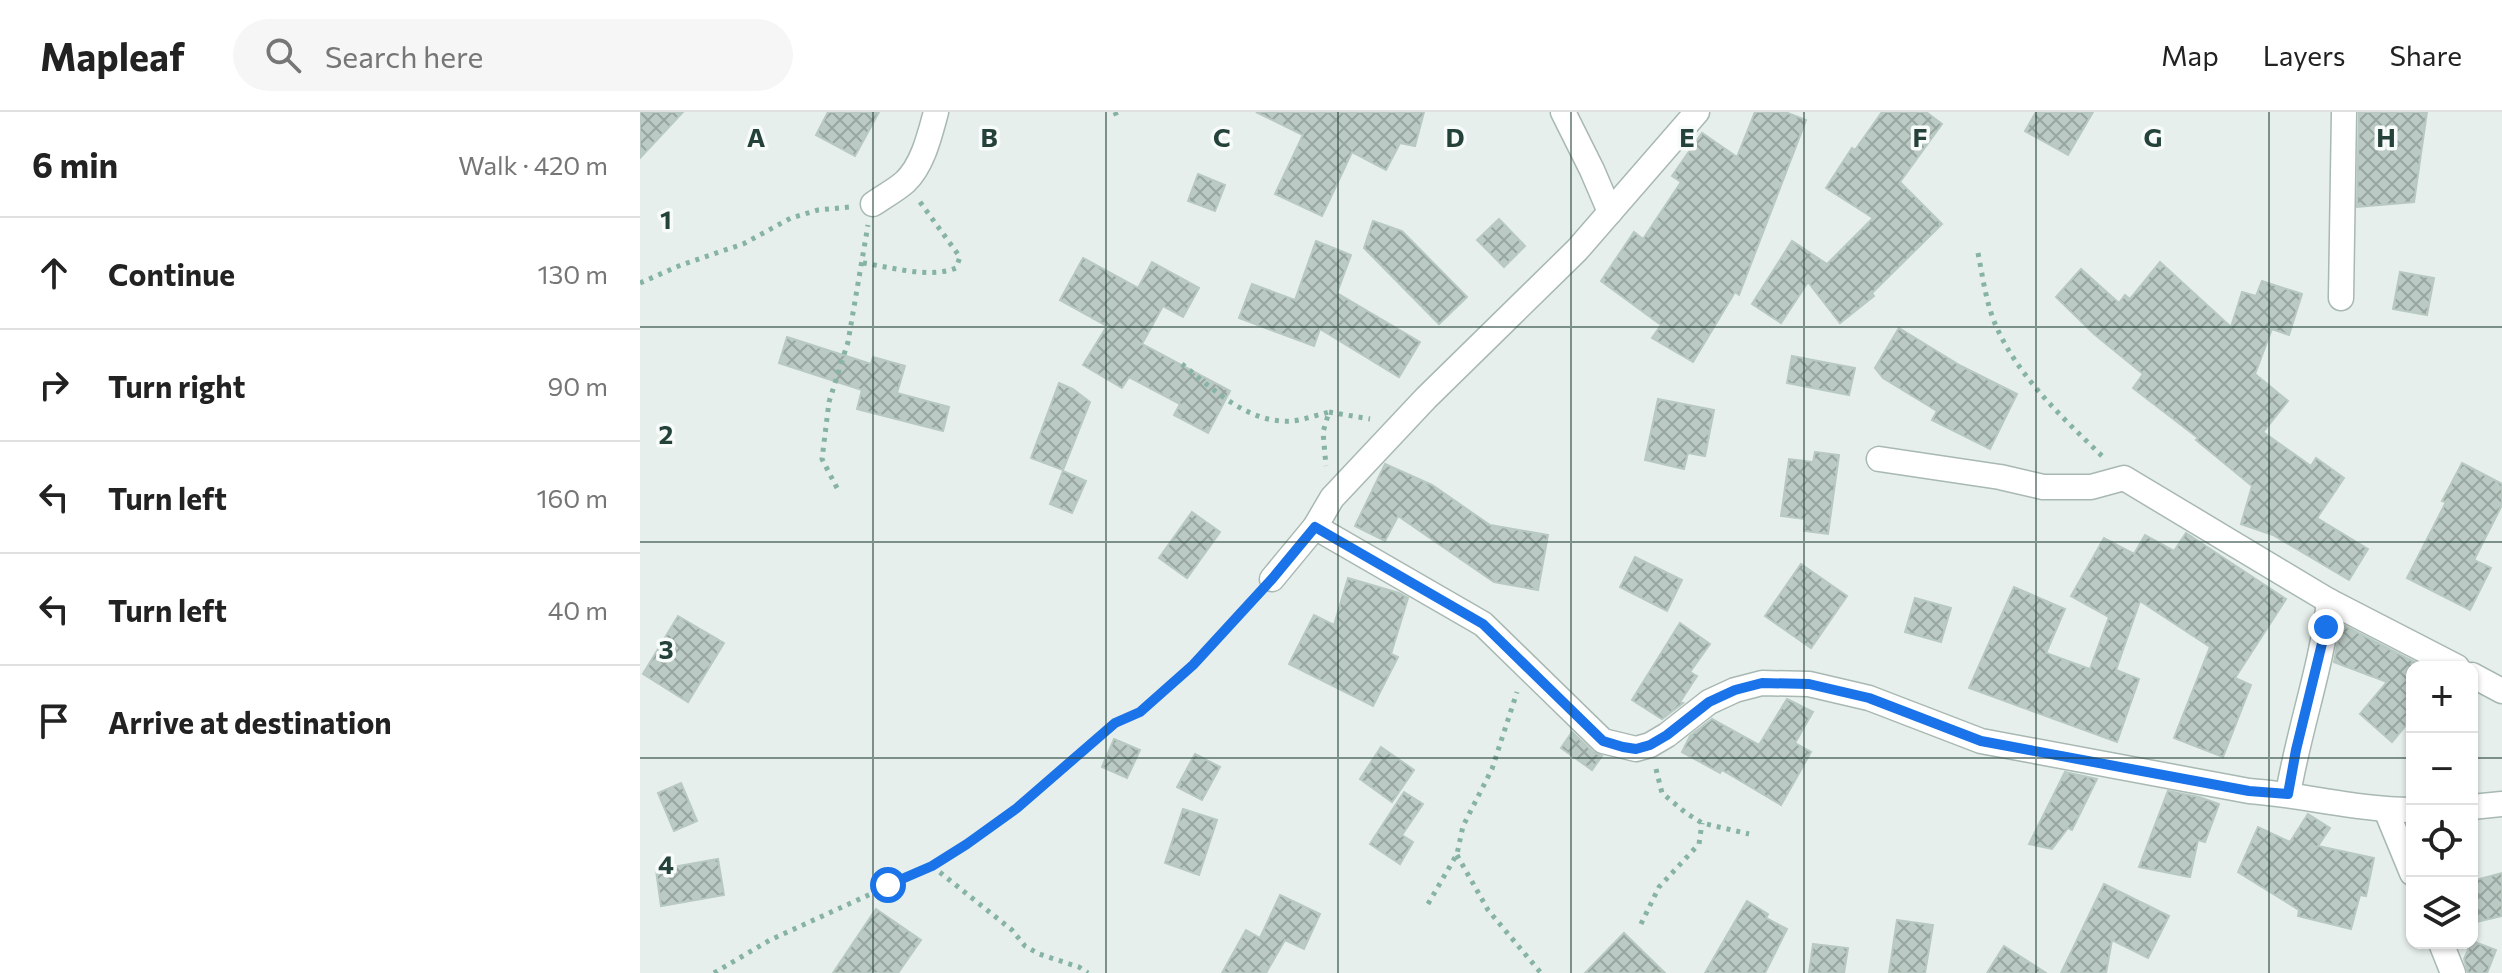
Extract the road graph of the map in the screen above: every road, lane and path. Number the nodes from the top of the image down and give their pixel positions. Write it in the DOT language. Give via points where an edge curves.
graph roads {
  1 [pos="936,112"];
  2 [pos="1115,112"];
  3 [pos="1563,112"];
  4 [pos="1697,112"];
  5 [pos="2344,112"];
  6 [pos="1118,120"];
  7 [pos="905,182"];
  8 [pos="873,204"];
  9 [pos="1610,212"];
  10 [pos="1978,253"];
  11 [pos="863,263"];
  12 [pos="640,283"];
  13 [pos="2341,298"];
  14 [pos="1182,364"];
  15 [pos="1329,412"];
  16 [pos="1397,431"];
  17 [pos="1879,459"];
  18 [pos="2124,478"];
  19 [pos="837,488"];
  20 [pos="1332,498"];
  21 [pos="1315,527"];
  22 [pos="1272,579"];
  23 [pos="2329,601"];
  24 [pos="2445,661"];
  25 [pos="1526,665"];
  26 [pos="2478,678"];
  27 [pos="2502,691"];
  28 [pos="1650,745"];
  29 [pos="2288,794"];
  30 [pos="2502,804"];
  31 [pos="2478,806"];
  32 [pos="2386,810"];
  33 [pos="2406,810"];
  34 [pos="1702,823"];
  35 [pos="1749,834"];
  36 [pos="1457,854"];
  37 [pos="2406,858"];
  38 [pos="932,866"];
  39 [pos="1428,904"];
  40 [pos="1641,924"];
  41 [pos="2443,949"];
  42 [pos="714,973"];
  43 [pos="1088,973"];
  44 [pos="1541,973"];
  45 [pos="2453,973"];
  1 -- 7 [label="street"];
  2 -- 6 [label="path"];
  3 -- 9 [label="street"];
  4 -- 9 [label="street"];
  5 -- 13 [label="street"];
  7 -- 8 [label="street"];
  7 -- 11 [label="path" via="960,257 956,268 927,272"];
  8 -- 11 [label="path"];
  8 -- 12 [label="path" via="791,218 743,244"];
  9 -- 16 [label="street"];
  10 -- 18 [label="path" via="1996,326 2018,365"];
  11 -- 19 [label="path" via="848,342 829,402 822,459"];
  14 -- 15 [label="path" via="1256,416 1292,421"];
  15 -- 16 [label="path" via="1364,417"];
  15 -- 20 [label="path" via="1323,454"];
  16 -- 20 [label="street"];
  17 -- 18 [label="street" via="2043,487 2091,487"];
  18 -- 23 [label="street"];
  20 -- 21 [label="street"];
  21 -- 22 [label="street"];
  21 -- 25 [label="street" via="1483,624"];
  22 -- 38 [label="path" via="1193,665 1140,712 1115,723 1017,808"];
  23 -- 24 [label="street"];
  23 -- 29 [label="street"];
  25 -- 28 [label="street" via="1603,741 1636,749"];
  25 -- 36 [label="path"];
  26 -- 27 [label="street"];
  28 -- 29 [label="street" via="1709,702 1735,690 1762,683 1809,684 1869,698 1981,741"];
  28 -- 34 [label="path" via="1662,793"];
  29 -- 32 [label="street"];
  30 -- 31 [label="street"];
  32 -- 33 [label="street"];
  32 -- 37 [label="street"];
  34 -- 35 [label="path"];
  34 -- 40 [label="path" via="1699,844 1659,887"];
  36 -- 39 [label="path"];
  36 -- 44 [label="path" via="1488,910"];
  38 -- 42 [label="path" via="770,940"];
  38 -- 43 [label="path" via="1025,946"];
  41 -- 45 [label="street"];
}
